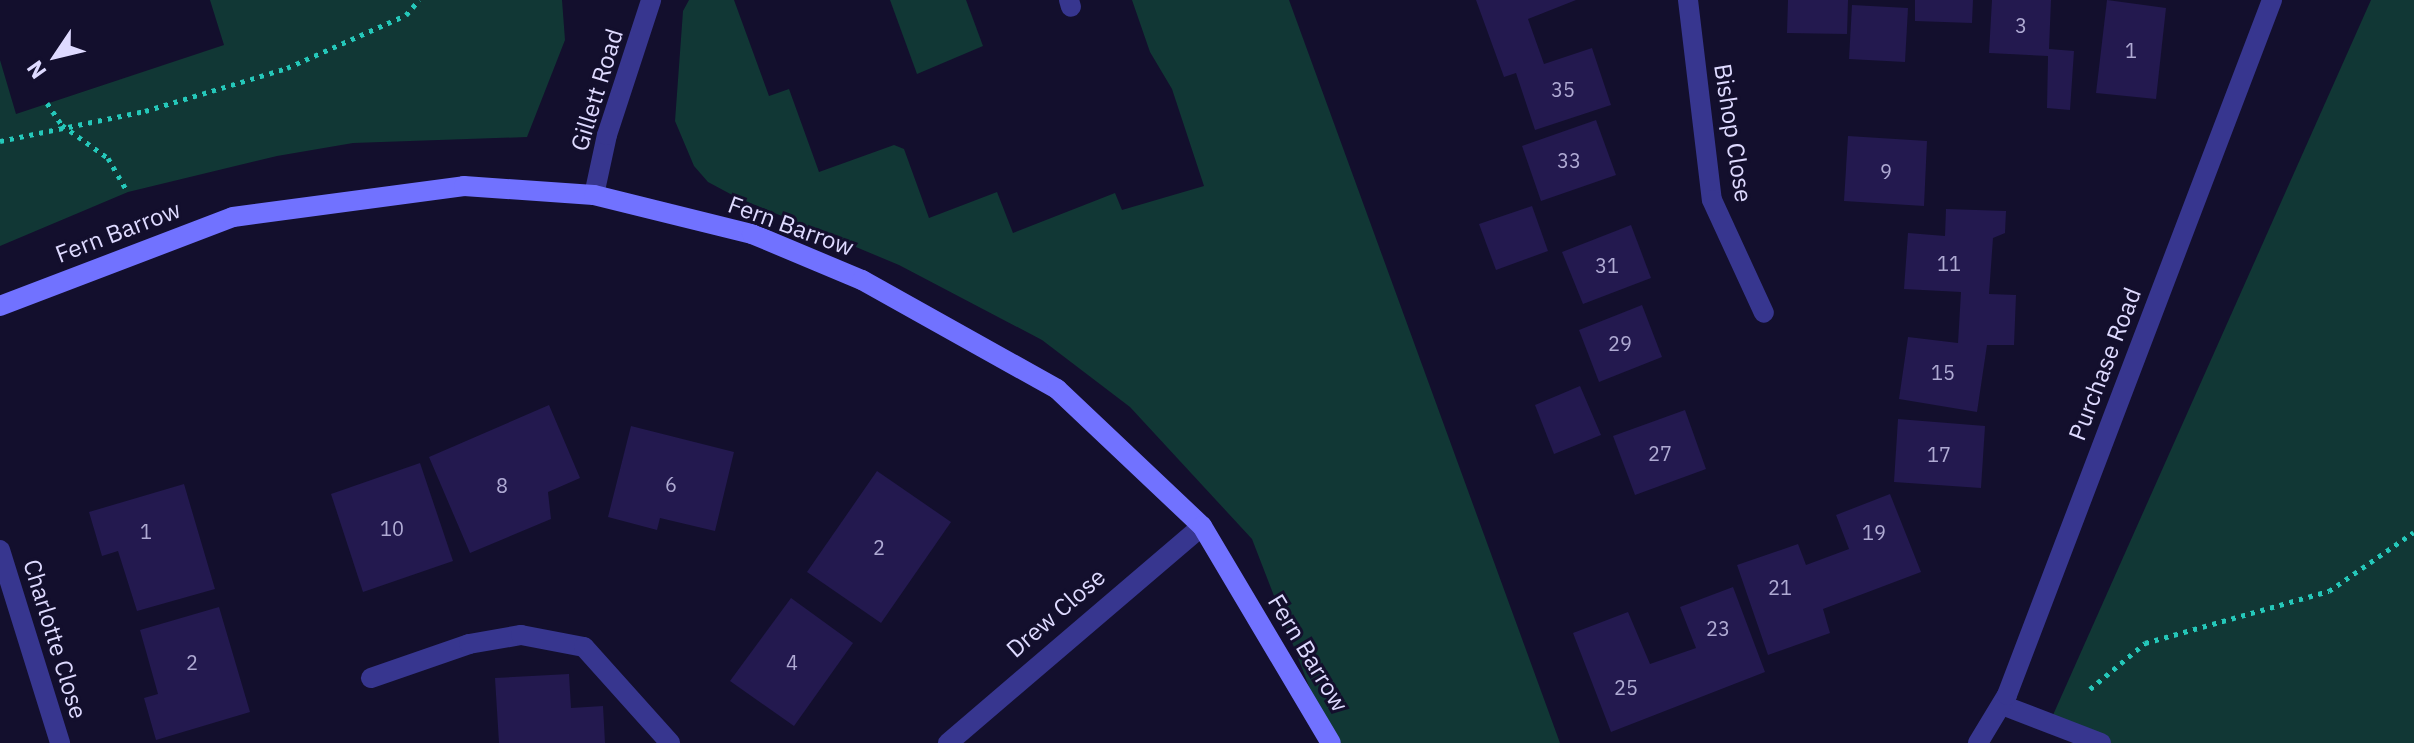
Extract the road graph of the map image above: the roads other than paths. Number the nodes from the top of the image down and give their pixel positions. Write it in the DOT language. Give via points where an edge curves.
graph roads {
  1 [pos="651,0"];
  2 [pos="1688,0"];
  3 [pos="2272,0"];
  4 [pos="594,195"];
  5 [pos="0,306"];
  6 [pos="1764,313"];
  7 [pos="1202,526"];
  8 [pos="0,550"];
  9 [pos="371,678"];
  10 [pos="2002,705"];
  11 [pos="60,743"];
  12 [pos="670,743"];
  13 [pos="948,743"];
  14 [pos="1331,743"];
  15 [pos="1978,743"];
  16 [pos="2101,743"];
  1 -- 4 [label="street, Gillett Road" via="607,135"];
  2 -- 6 [label="street, Bishop Close" via="1712,200"];
  3 -- 10 [label="street, Purchase Road"];
  4 -- 5 [label="street, Fern Barrow" via="464,186 233,217"];
  4 -- 7 [label="street, Fern Barrow" via="752,234 862,280 961,331 1057,389"];
  7 -- 13 [label="street, Drew Close"];
  7 -- 14 [label="street, Fern Barrow"];
  8 -- 11 [label="street, Charlotte Close"];
  9 -- 12 [label="street" via="469,644 521,635 584,647"];
  10 -- 15 [label="street, Purchase Road"];
  10 -- 16 [label="street"];
}
